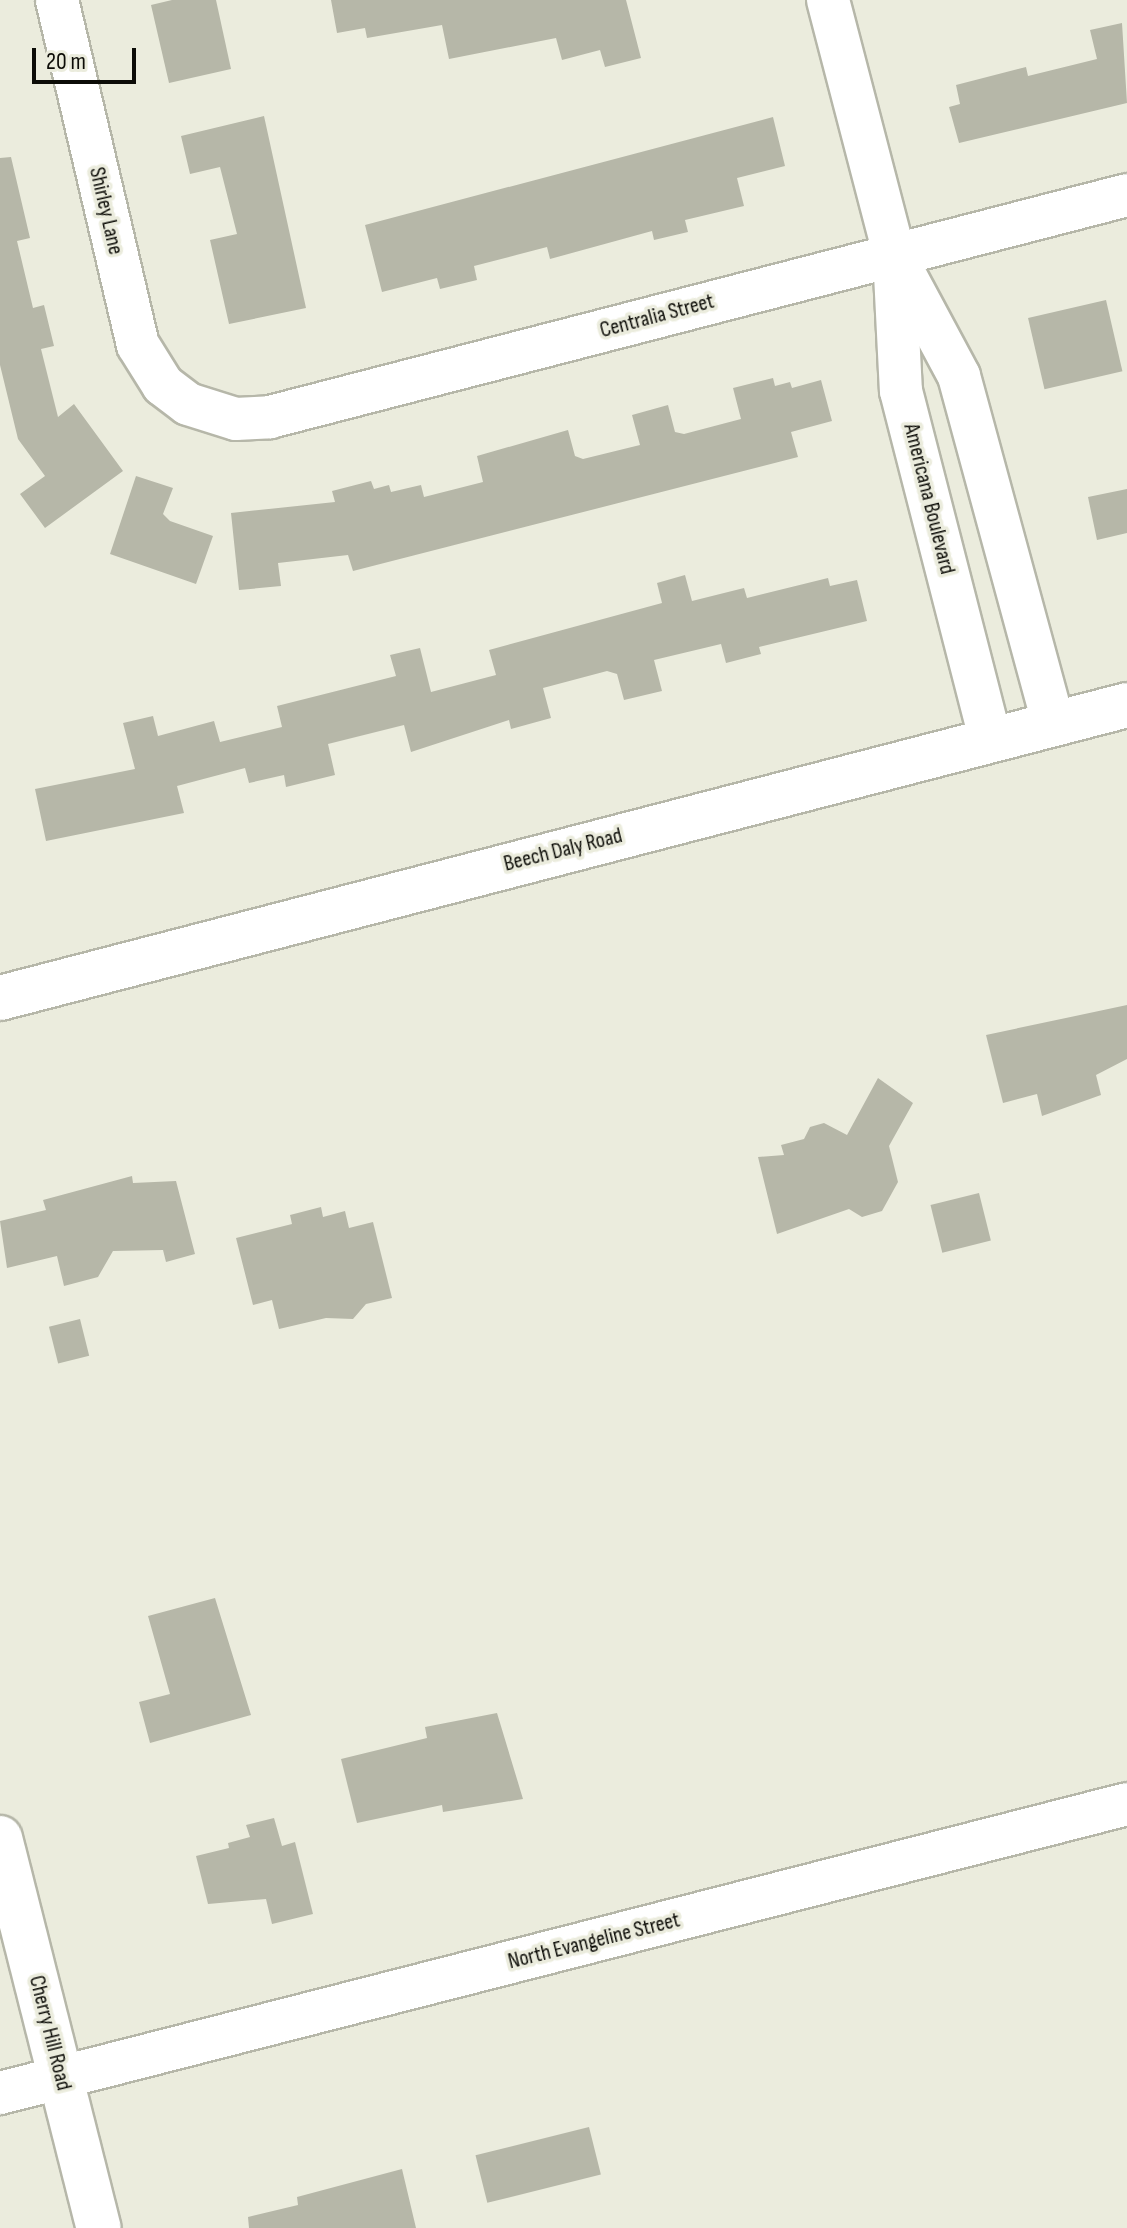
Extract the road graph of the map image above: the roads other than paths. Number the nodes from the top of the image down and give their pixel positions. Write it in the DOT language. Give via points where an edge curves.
graph roads {
  1 [pos="57,0"];
  2 [pos="828,0"];
  3 [pos="1127,195"];
  4 [pos="894,254"];
  5 [pos="188,404"];
  6 [pos="1127,705"];
  7 [pos="1053,723"];
  8 [pos="991,741"];
  9 [pos="0,998"];
  10 [pos="1127,1804"];
  11 [pos="0,1838"];
  12 [pos="61,2077"];
  13 [pos="0,2093"];
  14 [pos="99,2228"];
  1 -- 5 [label="street, Shirley Lane" via="138,345 163,385"];
  2 -- 4 [label="street, Americana Boulevard"];
  3 -- 4 [label="street, Centralia Street"];
  4 -- 5 [label="street, Centralia Street" via="270,417 236,419"];
  4 -- 7 [label="street, Americana Boulevard" via="959,376"];
  4 -- 8 [label="street, Americana Boulevard" via="901,391"];
  6 -- 7 [label="main road, Beech Daly Road"];
  7 -- 8 [label="main road, Beech Daly Road"];
  8 -- 9 [label="main road, Beech Daly Road"];
  10 -- 12 [label="street, North Evangeline Street"];
  11 -- 12 [label="main road, Cherry Hill Road"];
  12 -- 13 [label="street, North Evangeline Street"];
  12 -- 14 [label="main road, Cherry Hill Road"];
}
